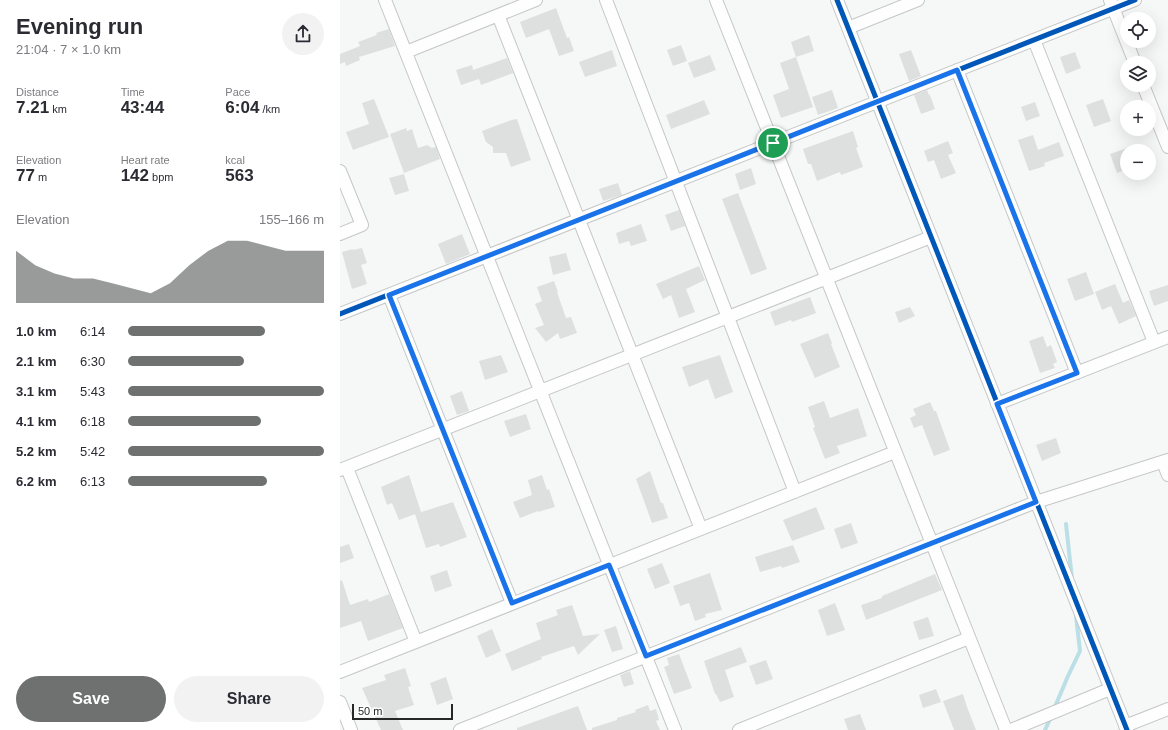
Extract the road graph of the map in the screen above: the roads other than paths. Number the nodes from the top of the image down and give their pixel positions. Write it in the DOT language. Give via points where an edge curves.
graph roads {
  1 [pos="385,0"];
  2 [pos="536,0"];
  3 [pos="606,0"];
  4 [pos="716,0"];
  5 [pos="837,0"];
  6 [pos="918,0"];
  7 [pos="1135,0"];
  8 [pos="1111,4"];
  9 [pos="498,15"];
  10 [pos="848,28"];
  11 [pos="1034,40"];
  12 [pos="406,52"];
  13 [pos="1131,56"];
  14 [pos="957,70"];
  15 [pos="1146,92"];
  16 [pos="877,102"];
  17 [pos="773,143"];
  18 [pos="1168,147"];
  19 [pos="340,170"];
  20 [pos="676,181"];
  21 [pos="579,220"];
  22 [pos="340,234"];
  23 [pos="931,237"];
  24 [pos="487,256"];
  25 [pos="826,278"];
  26 [pos="389,295"];
  27 [pos="340,314"];
  28 [pos="728,317"];
  29 [pos="1168,337"];
  30 [pos="1154,342"];
  31 [pos="632,355"];
  32 [pos="1077,373"];
  33 [pos="541,391"];
  34 [pos="997,404"];
  35 [pos="443,430"];
  36 [pos="895,452"];
  37 [pos="1165,461"];
  38 [pos="343,469"];
  39 [pos="1168,476"];
  40 [pos="795,492"];
  41 [pos="1036,502"];
  42 [pos="701,529"];
  43 [pos="932,543"];
  44 [pos="609,565"];
  45 [pos="512,603"];
  46 [pos="969,638"];
  47 [pos="416,642"];
  48 [pos="646,656"];
  49 [pos="340,672"];
  50 [pos="1110,689"];
  51 [pos="340,702"];
  52 [pos="1168,709"];
  53 [pos="766,725"];
  54 [pos="1126,728"];
  55 [pos="351,730"];
  56 [pos="460,730"];
  57 [pos="675,730"];
  58 [pos="739,730"];
  59 [pos="1006,730"];
  60 [pos="1011,730"];
  1 -- 12 [label="street"];
  2 -- 9 [label="street"];
  3 -- 20 [label="street"];
  4 -- 17 [label="street"];
  5 -- 10 [label="street"];
  6 -- 10 [label="street"];
  7 -- 8 [label="street"];
  8 -- 11 [label="street"];
  8 -- 13 [label="street"];
  9 -- 12 [label="street"];
  9 -- 21 [label="street"];
  10 -- 16 [label="street"];
  11 -- 14 [label="street"];
  11 -- 30 [label="street"];
  12 -- 24 [label="street"];
  14 -- 16 [label="street"];
  14 -- 32 [label="street"];
  15 -- 18 [label="street"];
  16 -- 17 [label="street"];
  16 -- 23 [label="street"];
  17 -- 20 [label="street"];
  17 -- 25 [label="street"];
  19 -- 22 [label="street" via="362,225"];
  20 -- 21 [label="street"];
  20 -- 28 [label="street"];
  21 -- 24 [label="street"];
  21 -- 31 [label="street"];
  23 -- 25 [label="street"];
  23 -- 34 [label="street"];
  24 -- 26 [label="street"];
  24 -- 33 [label="street"];
  25 -- 28 [label="street"];
  25 -- 36 [label="street"];
  26 -- 27 [label="street"];
  26 -- 35 [label="street"];
  28 -- 31 [label="street"];
  28 -- 40 [label="street"];
  29 -- 30 [label="street"];
  30 -- 32 [label="street"];
  31 -- 33 [label="street"];
  31 -- 42 [label="street"];
  32 -- 34 [label="street"];
  33 -- 35 [label="street"];
  33 -- 44 [label="street"];
  34 -- 41 [label="street"];
  35 -- 38 [label="street"];
  35 -- 45 [label="street"];
  36 -- 40 [label="street"];
  36 -- 43 [label="street"];
  37 -- 39 [label="street"];
  37 -- 41 [label="street"];
  38 -- 47 [label="street"];
  40 -- 42 [label="street"];
  41 -- 43 [label="street"];
  41 -- 50 [label="street"];
  42 -- 44 [label="street"];
  43 -- 46 [label="street"];
  43 -- 48 [label="street"];
  44 -- 45 [label="street"];
  44 -- 48 [label="street"];
  45 -- 47 [label="street"];
  46 -- 53 [label="street"];
  46 -- 59 [label="street"];
  47 -- 49 [label="street"];
  48 -- 56 [label="street"];
  48 -- 57 [label="street"];
  50 -- 54 [label="street"];
  50 -- 60 [label="street"];
  51 -- 55 [label="street"];
  52 -- 54 [label="street"];
  53 -- 58 [label="street"];
}
